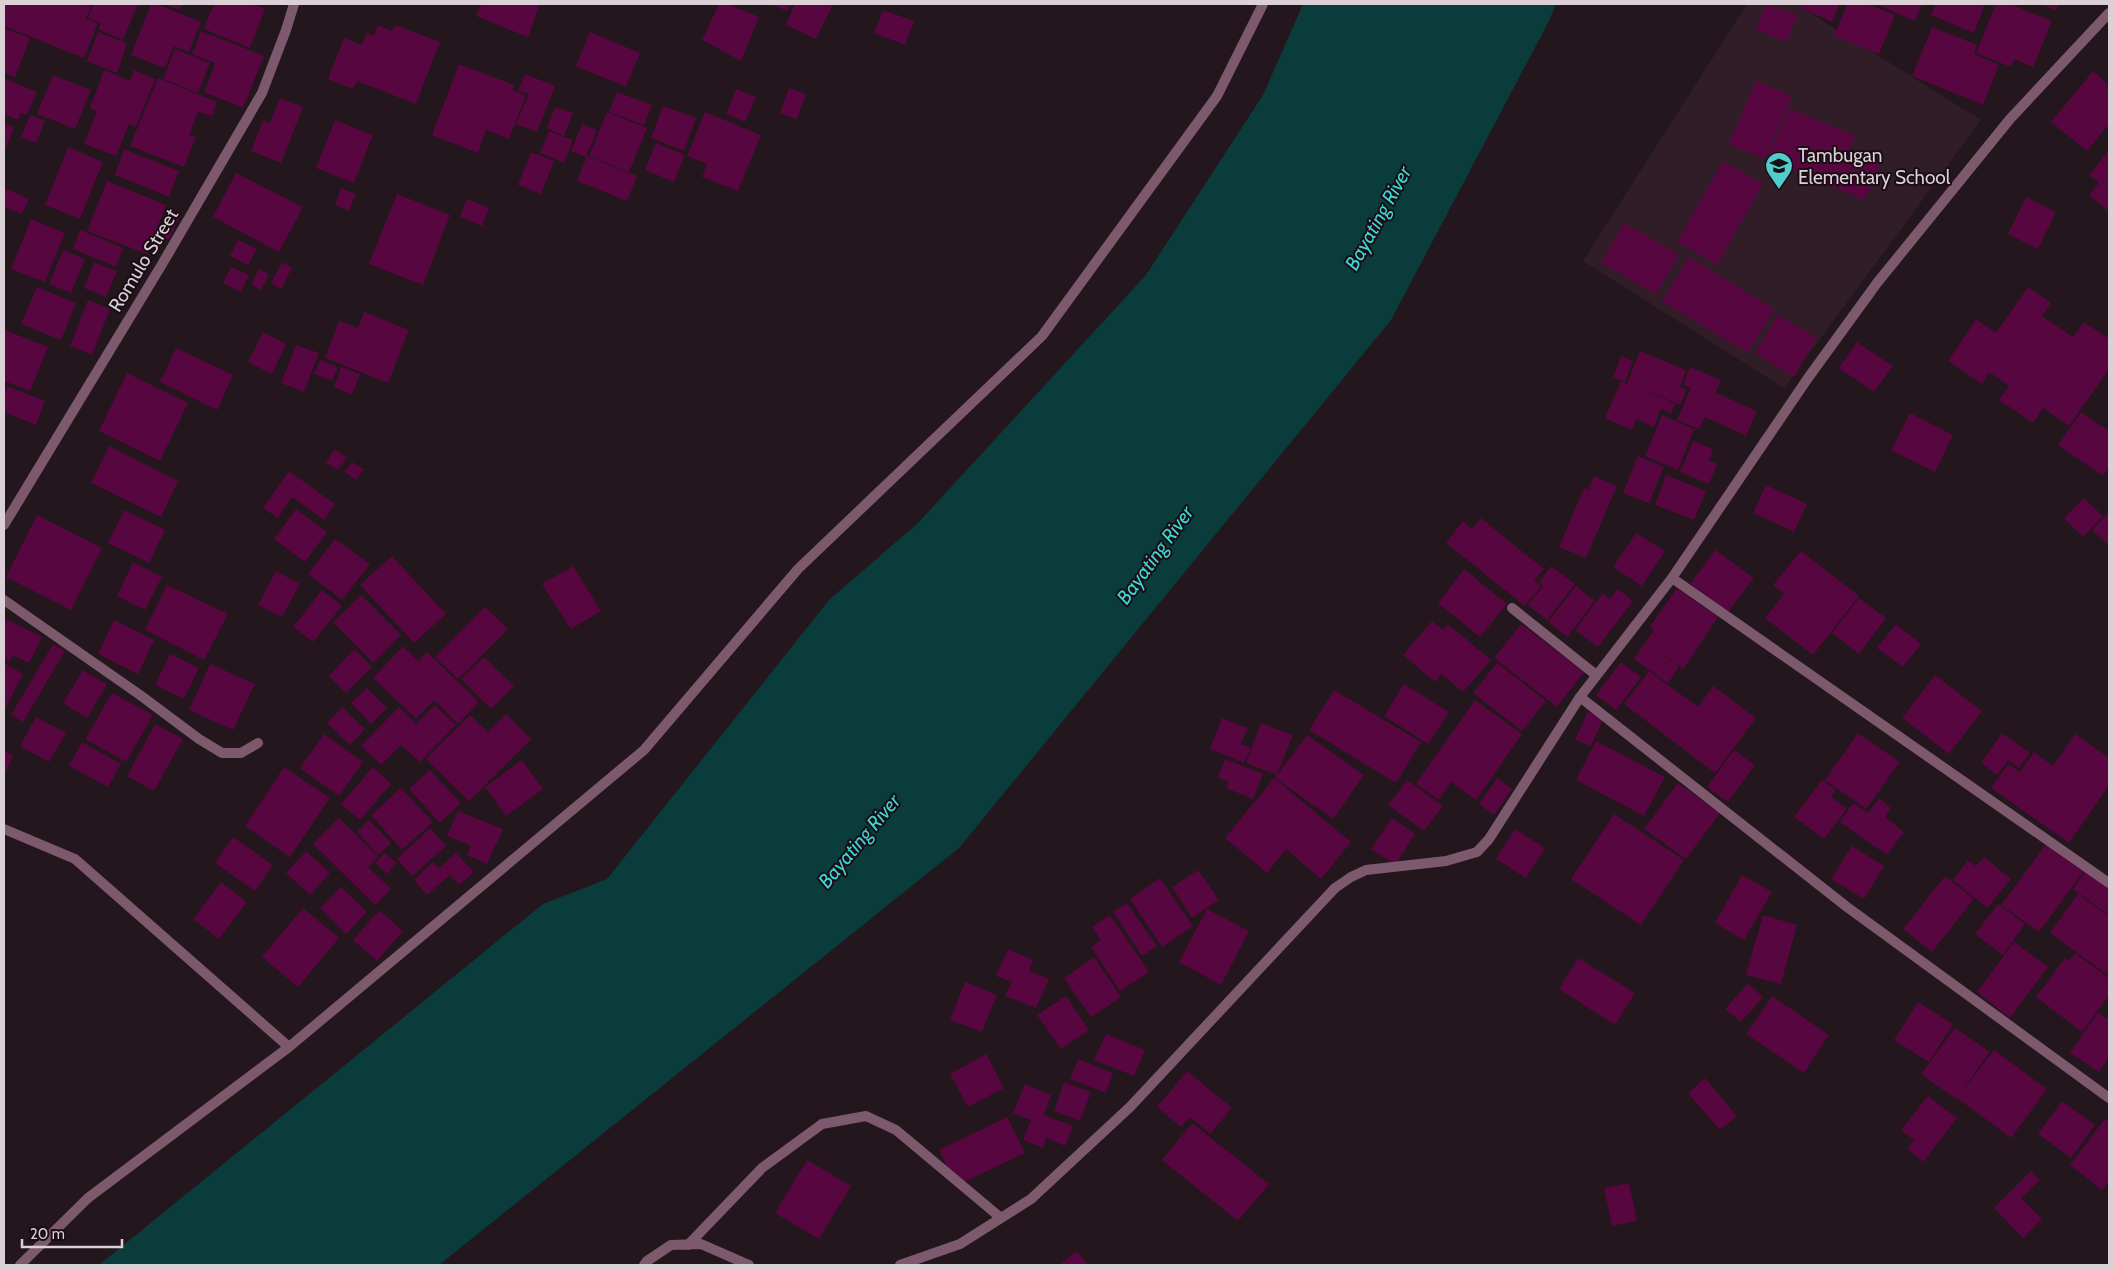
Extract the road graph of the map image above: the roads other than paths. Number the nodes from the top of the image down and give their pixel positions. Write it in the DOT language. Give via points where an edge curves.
graph roads {
  1 [pos="294,4"];
  2 [pos="1263,4"];
  3 [pos="2109,13"];
  4 [pos="4,525"];
  5 [pos="1672,578"];
  6 [pos="4,600"];
  7 [pos="1512,608"];
  8 [pos="1596,675"];
  9 [pos="1580,697"];
  10 [pos="258,742"];
  11 [pos="4,829"];
  12 [pos="2109,883"];
  13 [pos="289,1047"];
  14 [pos="2109,1098"];
  15 [pos="1000,1218"];
  16 [pos="688,1245"];
  17 [pos="20,1265"];
  18 [pos="644,1265"];
  19 [pos="749,1265"];
  20 [pos="900,1265"];
  1 -- 4 [label="street, Romulo Street" via="262,93"];
  2 -- 13 [label="street" via="1217,96 1042,336 798,569 644,750"];
  3 -- 5 [label="street" via="2010,119 1876,283"];
  5 -- 8 [label="street"];
  5 -- 12 [label="street"];
  6 -- 10 [label="street" via="222,753 240,753"];
  7 -- 8 [label="street"];
  8 -- 9 [label="street"];
  9 -- 14 [label="street" via="1847,907"];
  9 -- 15 [label="street" via="1489,839 1477,852 1446,861 1366,870 1336,888 1130,1106 1031,1199"];
  11 -- 13 [label="street" via="75,858"];
  13 -- 17 [label="street" via="88,1198"];
  15 -- 16 [label="street" via="896,1130 866,1116 822,1124 762,1168"];
  15 -- 20 [label="street" via="960,1244"];
  16 -- 18 [label="street" via="671,1245"];
  16 -- 19 [label="street" via="701,1244"];
}
